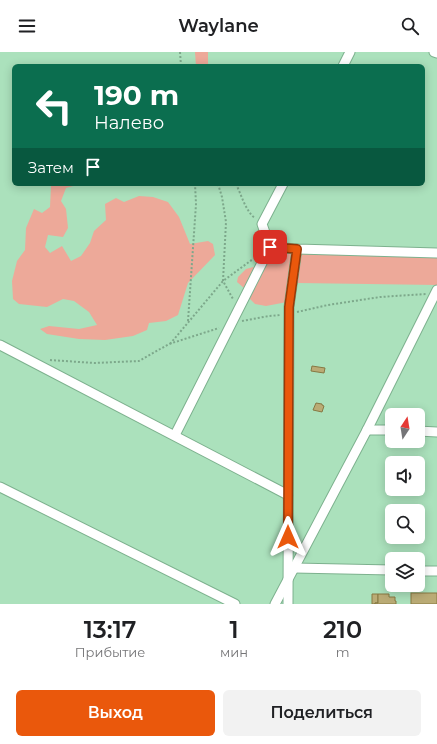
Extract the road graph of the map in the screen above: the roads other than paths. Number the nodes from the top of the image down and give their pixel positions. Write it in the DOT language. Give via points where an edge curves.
graph roads {
  1 [pos="350,52"];
  2 [pos="434,52"];
  3 [pos="437,54"];
  4 [pos="344,64"];
  5 [pos="282,186"];
  6 [pos="270,247"];
  7 [pos="297,249"];
  8 [pos="437,253"];
  9 [pos="436,293"];
  10 [pos="0,344"];
  11 [pos="367,430"];
  12 [pos="385,430"];
  13 [pos="425,431"];
  14 [pos="437,432"];
  15 [pos="175,436"];
  16 [pos="0,487"];
  17 [pos="288,495"];
  18 [pos="294,568"];
  19 [pos="385,570"];
  20 [pos="425,571"];
  21 [pos="437,572"];
  22 [pos="288,579"];
  23 [pos="235,604"];
  24 [pos="275,604"];
  25 [pos="288,604"];
  1 -- 4 [label="street"];
  2 -- 3 [label="street"];
  5 -- 6 [label="street" via="262,224"];
  6 -- 7 [label="street"];
  6 -- 15 [label="street"];
  7 -- 8 [label="street"];
  7 -- 17 [label="street" via="289,307"];
  9 -- 11 [label="street"];
  10 -- 15 [label="street"];
  11 -- 12 [label="street"];
  11 -- 18 [label="street"];
  13 -- 14 [label="street"];
  15 -- 17 [label="street"];
  16 -- 23 [label="street"];
  17 -- 22 [label="street"];
  18 -- 19 [label="street"];
  18 -- 22 [label="street"];
  20 -- 21 [label="street"];
  22 -- 24 [label="street"];
  22 -- 25 [label="street"];
}
